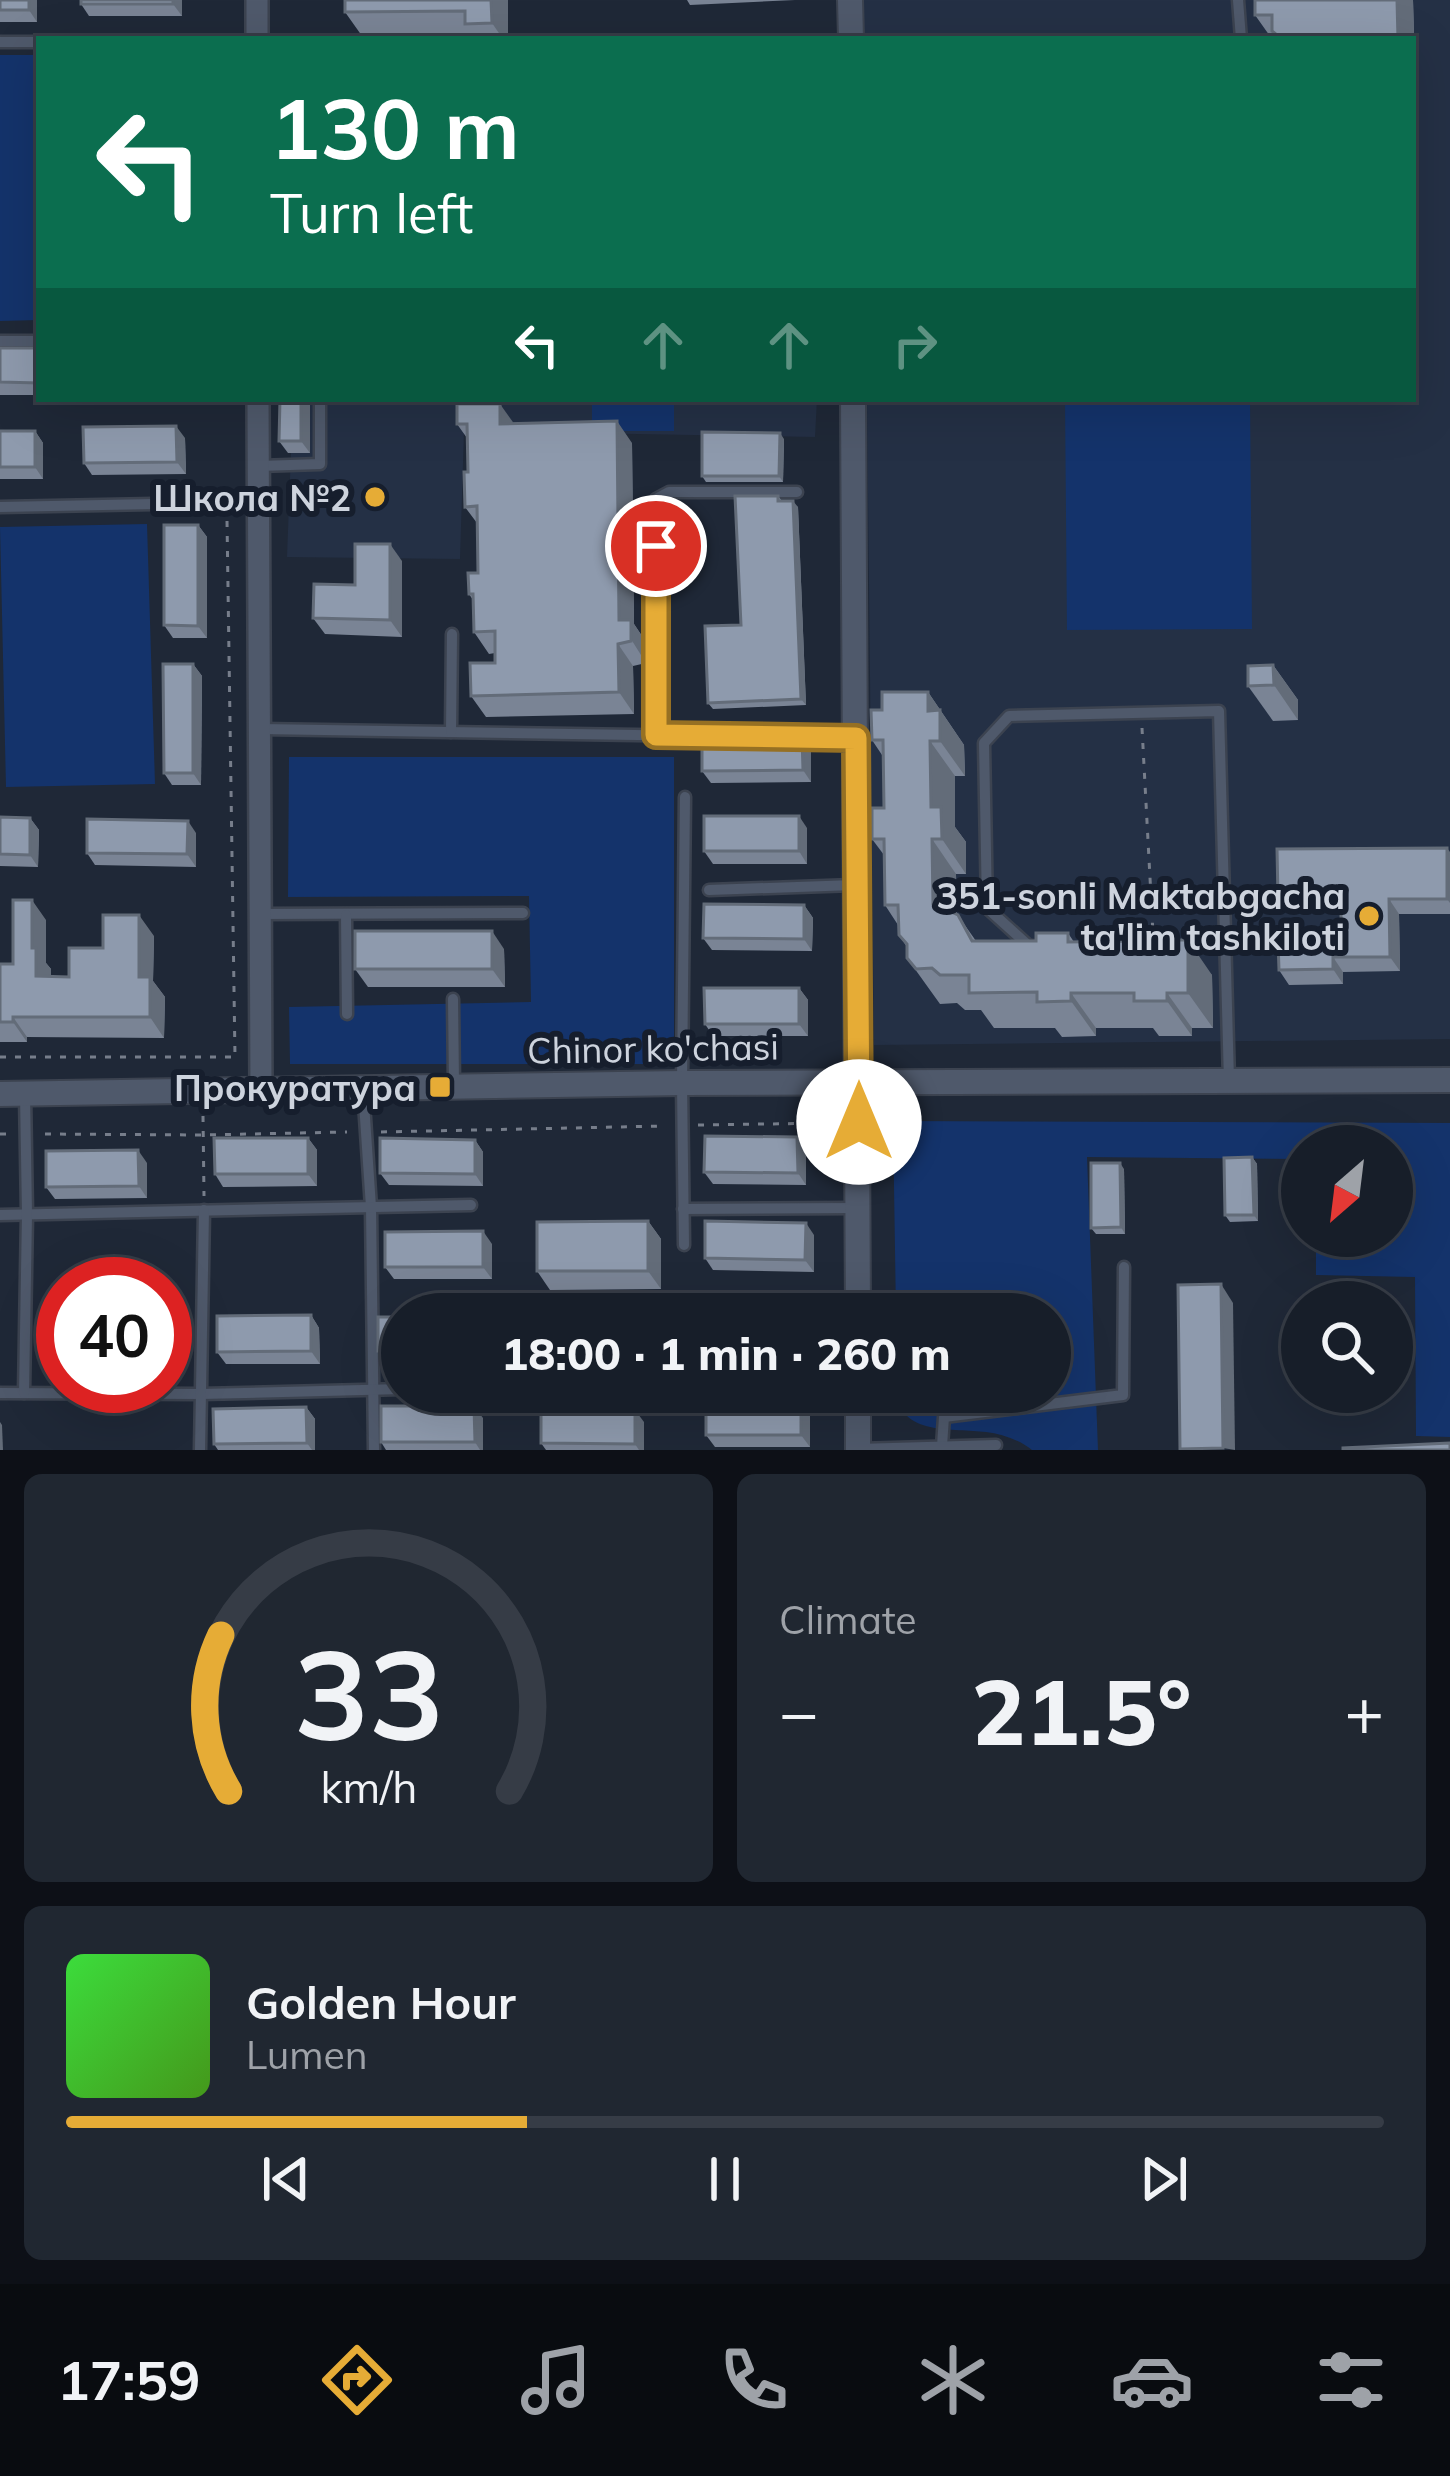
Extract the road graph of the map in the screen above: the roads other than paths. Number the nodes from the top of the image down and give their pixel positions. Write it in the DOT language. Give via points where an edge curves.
graph roads {
  1 [pos="256,0"];
  2 [pos="850,0"];
  3 [pos="1238,0"];
  4 [pos="257,36"];
  5 [pos="850,36"];
  6 [pos="1241,36"];
  7 [pos="0,42"];
  8 [pos="36,42"];
  9 [pos="0,341"];
  10 [pos="36,341"];
  11 [pos="258,402"];
  12 [pos="320,402"];
  13 [pos="854,402"];
  14 [pos="259,466"];
  15 [pos="797,492"];
  16 [pos="259,502"];
  17 [pos="0,507"];
  18 [pos="452,634"];
  19 [pos="258,729"];
  20 [pos="452,732"];
  21 [pos="656,735"];
  22 [pos="856,738"];
  23 [pos="686,797"];
  24 [pos="857,885"];
  25 [pos="709,890"];
  26 [pos="523,913"];
  27 [pos="260,914"];
  28 [pos="346,915"];
  29 [pos="1050,946"];
  30 [pos="1154,947"];
  31 [pos="1224,947"];
  32 [pos="453,999"];
  33 [pos="347,1014"];
  34 [pos="1450,1080"];
  35 [pos="1228,1081"];
  36 [pos="682,1083"];
  37 [pos="859,1083"];
  38 [pos="454,1087"];
  39 [pos="363,1088"];
  40 [pos="261,1090"];
  41 [pos="13,1094"];
  42 [pos="471,1205"];
  43 [pos="370,1207"];
  44 [pos="858,1208"];
  45 [pos="683,1209"];
  46 [pos="204,1210"];
  47 [pos="27,1214"];
  48 [pos="0,1216"];
  49 [pos="684,1245"];
  50 [pos="1124,1267"];
  51 [pos="858,1293"];
  52 [pos="373,1390"];
  53 [pos="381,1390"];
  54 [pos="0,1393"];
  55 [pos="24,1393"];
  56 [pos="202,1394"];
  57 [pos="858,1413"];
  58 [pos="996,1445"];
  59 [pos="941,1447"];
  60 [pos="859,1449"];
  61 [pos="200,1450"];
  62 [pos="374,1450"];
  1 -- 4 [label="street"];
  2 -- 5 [label="street"];
  3 -- 6 [label="lane"];
  7 -- 8 [label="lane"];
  9 -- 10 [label="lane"];
  11 -- 14 [label="street"];
  12 -- 14 [label="lane" via="320,464"];
  13 -- 22 [label="street"];
  14 -- 16 [label="street"];
  15 -- 21 [label="lane" via="656,499"];
  16 -- 17 [label="lane"];
  16 -- 19 [label="street"];
  18 -- 20 [label="lane"];
  19 -- 20 [label="lane"];
  19 -- 27 [label="street"];
  20 -- 21 [label="lane"];
  21 -- 22 [label="lane"];
  22 -- 24 [label="street"];
  23 -- 36 [label="lane"];
  24 -- 25 [label="lane"];
  24 -- 37 [label="street"];
  26 -- 28 [label="lane"];
  27 -- 28 [label="lane"];
  27 -- 40 [label="street"];
  28 -- 33 [label="lane"];
  29 -- 31 [label="lane" via="1029,946 987,908 984,743 1009,716 1220,711"];
  30 -- 31 [label="lane"];
  31 -- 35 [label="lane"];
  32 -- 38 [label="lane"];
  34 -- 35 [label="street, Chinor ko'chasi"];
  35 -- 37 [label="street, Chinor ko'chasi"];
  36 -- 37 [label="street, Chinor ko'chasi"];
  36 -- 38 [label="street, Chinor ko'chasi"];
  36 -- 45 [label="lane"];
  37 -- 44 [label="street"];
  38 -- 39 [label="street, Chinor ko'chasi"];
  39 -- 40 [label="street, Chinor ko'chasi"];
  39 -- 43 [label="lane"];
  40 -- 41 [label="street, Chinor ko'chasi"];
  41 -- 47 [label="lane" via="26,1133"];
  42 -- 43 [label="lane"];
  43 -- 46 [label="lane"];
  43 -- 52 [label="lane"];
  44 -- 45 [label="lane"];
  44 -- 51 [label="street"];
  45 -- 49 [label="lane"];
  46 -- 47 [label="lane"];
  46 -- 56 [label="lane"];
  47 -- 48 [label="lane"];
  47 -- 55 [label="lane"];
  50 -- 59 [label="lane" via="1123,1395 944,1417"];
  52 -- 53 [label="lane"];
  52 -- 56 [label="lane"];
  52 -- 62 [label="lane"];
  54 -- 55 [label="lane"];
  55 -- 56 [label="lane"];
  56 -- 61 [label="lane"];
  57 -- 60 [label="street"];
  58 -- 59 [label="lane"];
  59 -- 60 [label="lane"];
}
